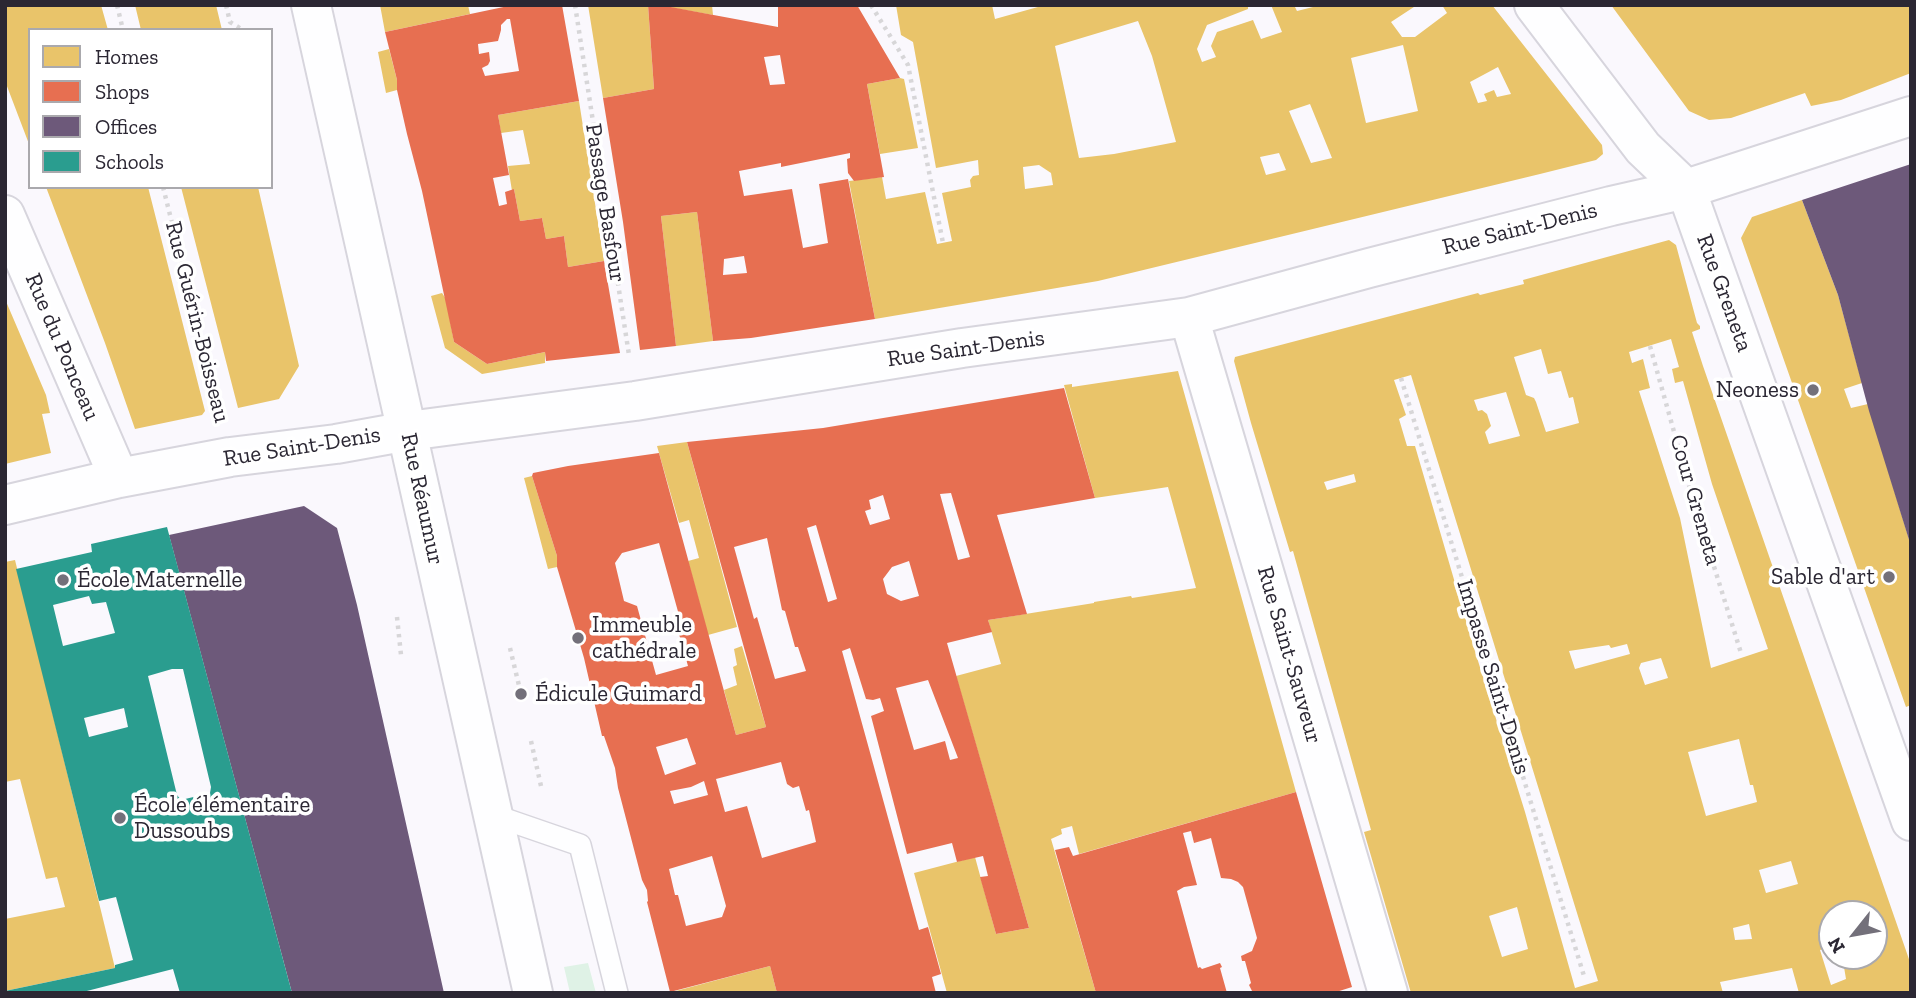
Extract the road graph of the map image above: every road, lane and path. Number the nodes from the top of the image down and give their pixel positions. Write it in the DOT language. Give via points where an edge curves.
graph roads {
  1 [pos="117,5"];
  2 [pos="226,5"];
  3 [pos="311,5"];
  4 [pos="575,5"];
  5 [pos="871,5"];
  6 [pos="1534,5"];
  7 [pos="123,28"];
  8 [pos="240,28"];
  9 [pos="1911,116"];
  10 [pos="163,189"];
  11 [pos="1686,189"];
  12 [pos="5,215"];
  13 [pos="943,243"];
  14 [pos="1189,317"];
  15 [pos="1650,346"];
  16 [pos="1401,377"];
  17 [pos="635,401"];
  18 [pos="408,431"];
  19 [pos="230,457"];
  20 [pos="119,478"];
  21 [pos="5,505"];
  22 [pos="396,609"];
  23 [pos="510,648"];
  24 [pos="1741,653"];
  25 [pos="401,654"];
  26 [pos="521,694"];
  27 [pos="531,741"];
  28 [pos="541,786"];
  29 [pos="493,815"];
  30 [pos="1911,821"];
  31 [pos="1584,976"];
  32 [pos="533,993"];
  33 [pos="617,993"];
  34 [pos="1388,993"];
  1 -- 7 [label="path"];
  2 -- 8 [label="path" via="230,22"];
  3 -- 18 [label="street, Rue Réaumur"];
  4 -- 17 [label="path, Passage Basfour"];
  5 -- 13 [label="path" via="908,65"];
  6 -- 11 [label="street, Rue Greneta" via="1643,148"];
  9 -- 11 [label="street, Rue Saint-Denis"];
  10 -- 19 [label="path, Rue Guérin-Boisseau"];
  11 -- 14 [label="street, Rue Saint-Denis"];
  11 -- 30 [label="street, Rue Greneta"];
  12 -- 20 [label="street, Rue du Ponceau"];
  14 -- 17 [label="street, Rue Saint-Denis"];
  14 -- 34 [label="street, Rue Saint-Sauveur"];
  15 -- 24 [label="path, Cour Greneta"];
  16 -- 31 [label="path, Impasse Saint-Denis"];
  17 -- 18 [label="street, Rue Saint-Denis"];
  18 -- 19 [label="street, Rue Saint-Denis"];
  18 -- 29 [label="street, Rue Réaumur"];
  19 -- 20 [label="street, Rue Saint-Denis"];
  20 -- 21 [label="street, Rue Saint-Denis"];
  22 -- 25 [label="path"];
  23 -- 26 [label="path"];
  27 -- 28 [label="path"];
  29 -- 32 [label="street, Rue Réaumur"];
  29 -- 33 [label="lane" via="580,845"];
}
